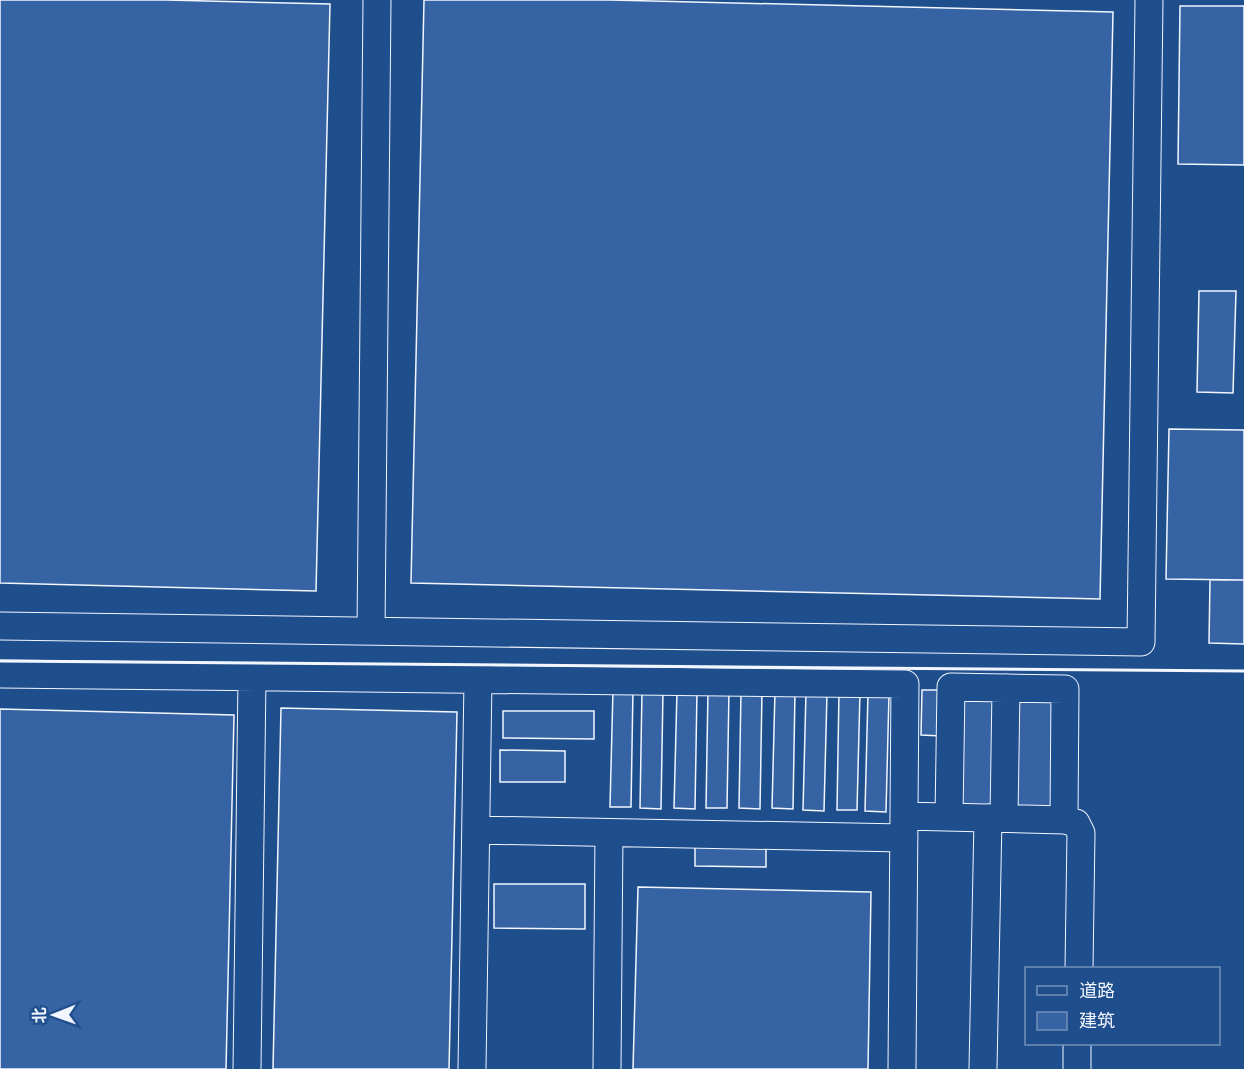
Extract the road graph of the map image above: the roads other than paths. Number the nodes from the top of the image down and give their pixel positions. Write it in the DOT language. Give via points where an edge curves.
graph roads {
  1 [pos="377,0"];
  2 [pos="1149,0"];
  3 [pos="0,626"];
  4 [pos="371,632"];
  5 [pos="0,674"];
  6 [pos="252,677"];
  7 [pos="478,679"];
  8 [pos="1006,688"];
  9 [pos="949,817"];
  10 [pos="996,818"];
  11 [pos="1064,820"];
  12 [pos="904,827"];
  13 [pos="476,830"];
  14 [pos="609,832"];
  15 [pos="1078,967"];
  16 [pos="1077,1045"];
  17 [pos="247,1069"];
  18 [pos="472,1069"];
  19 [pos="607,1069"];
  20 [pos="902,1069"];
  21 [pos="984,1069"];
  22 [pos="1077,1069"];
  1 -- 4 [label="lane"];
  2 -- 4 [label="lane" via="1141,642"];
  3 -- 4 [label="lane"];
  5 -- 6 [label="lane"];
  6 -- 7 [label="lane"];
  6 -- 17 [label="lane"];
  7 -- 12 [label="lane" via="905,684"];
  7 -- 13 [label="lane"];
  8 -- 9 [label="lane" via="951,687"];
  8 -- 10 [label="lane"];
  8 -- 11 [label="lane" via="1065,689"];
  9 -- 10 [label="lane"];
  9 -- 12 [label="lane"];
  10 -- 11 [label="lane"];
  10 -- 21 [label="lane"];
  11 -- 15 [label="lane" via="1076,823 1081,833"];
  12 -- 14 [label="lane"];
  12 -- 20 [label="lane"];
  13 -- 14 [label="lane"];
  13 -- 18 [label="lane"];
  14 -- 19 [label="lane"];
  16 -- 22 [label="lane"];
}
